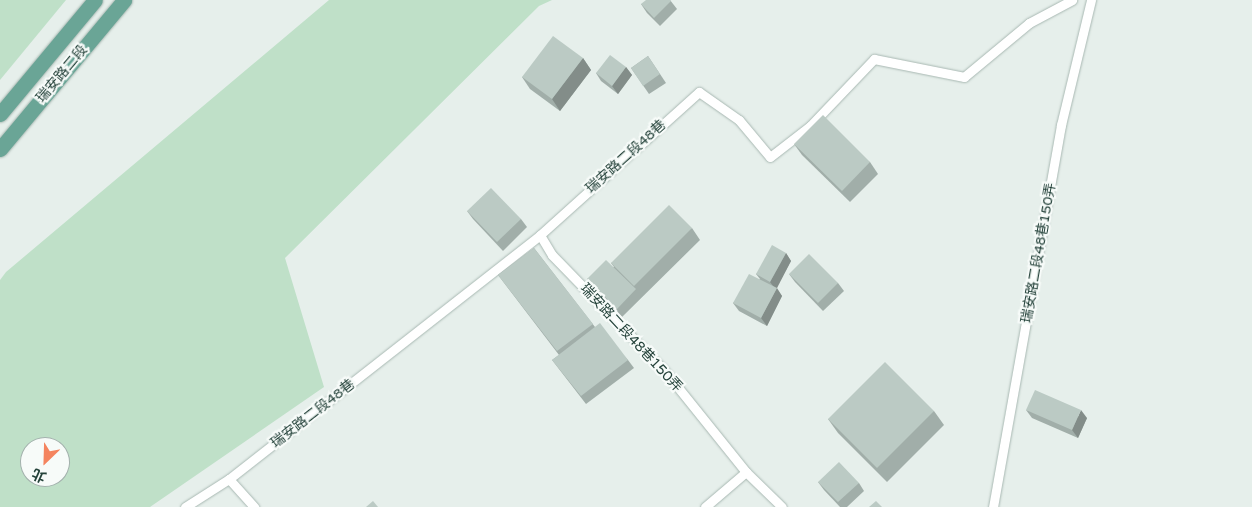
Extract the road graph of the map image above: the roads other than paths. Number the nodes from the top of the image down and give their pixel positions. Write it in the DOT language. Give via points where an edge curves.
graph roads {
  1 [pos="95,0"];
  2 [pos="124,0"];
  3 [pos="1072,0"];
  4 [pos="1091,0"];
  5 [pos="0,114"];
  6 [pos="0,149"];
  7 [pos="540,235"];
  8 [pos="746,472"];
  9 [pos="229,480"];
  10 [pos="186,507"];
  11 [pos="254,507"];
  12 [pos="705,507"];
  13 [pos="782,507"];
  14 [pos="994,507"];
  1 -- 5 [label="main road, 瑞安路二段"];
  2 -- 6 [label="main road, 瑞安路二段"];
  3 -- 7 [label="lane, 瑞安路二段48巷" via="1029,23 964,77 874,59 810,126 770,157 739,120 699,92"];
  4 -- 14 [label="lane, 瑞安路二段48巷150弄" via="1062,125"];
  7 -- 8 [label="lane, 瑞安路二段48巷150弄" via="552,255 664,370"];
  7 -- 9 [label="lane, 瑞安路二段48巷"];
  8 -- 12 [label="lane"];
  8 -- 13 [label="lane, 瑞安路二段48巷150弄"];
  9 -- 10 [label="lane, 瑞安路二段48巷"];
  9 -- 11 [label="lane"];
}
